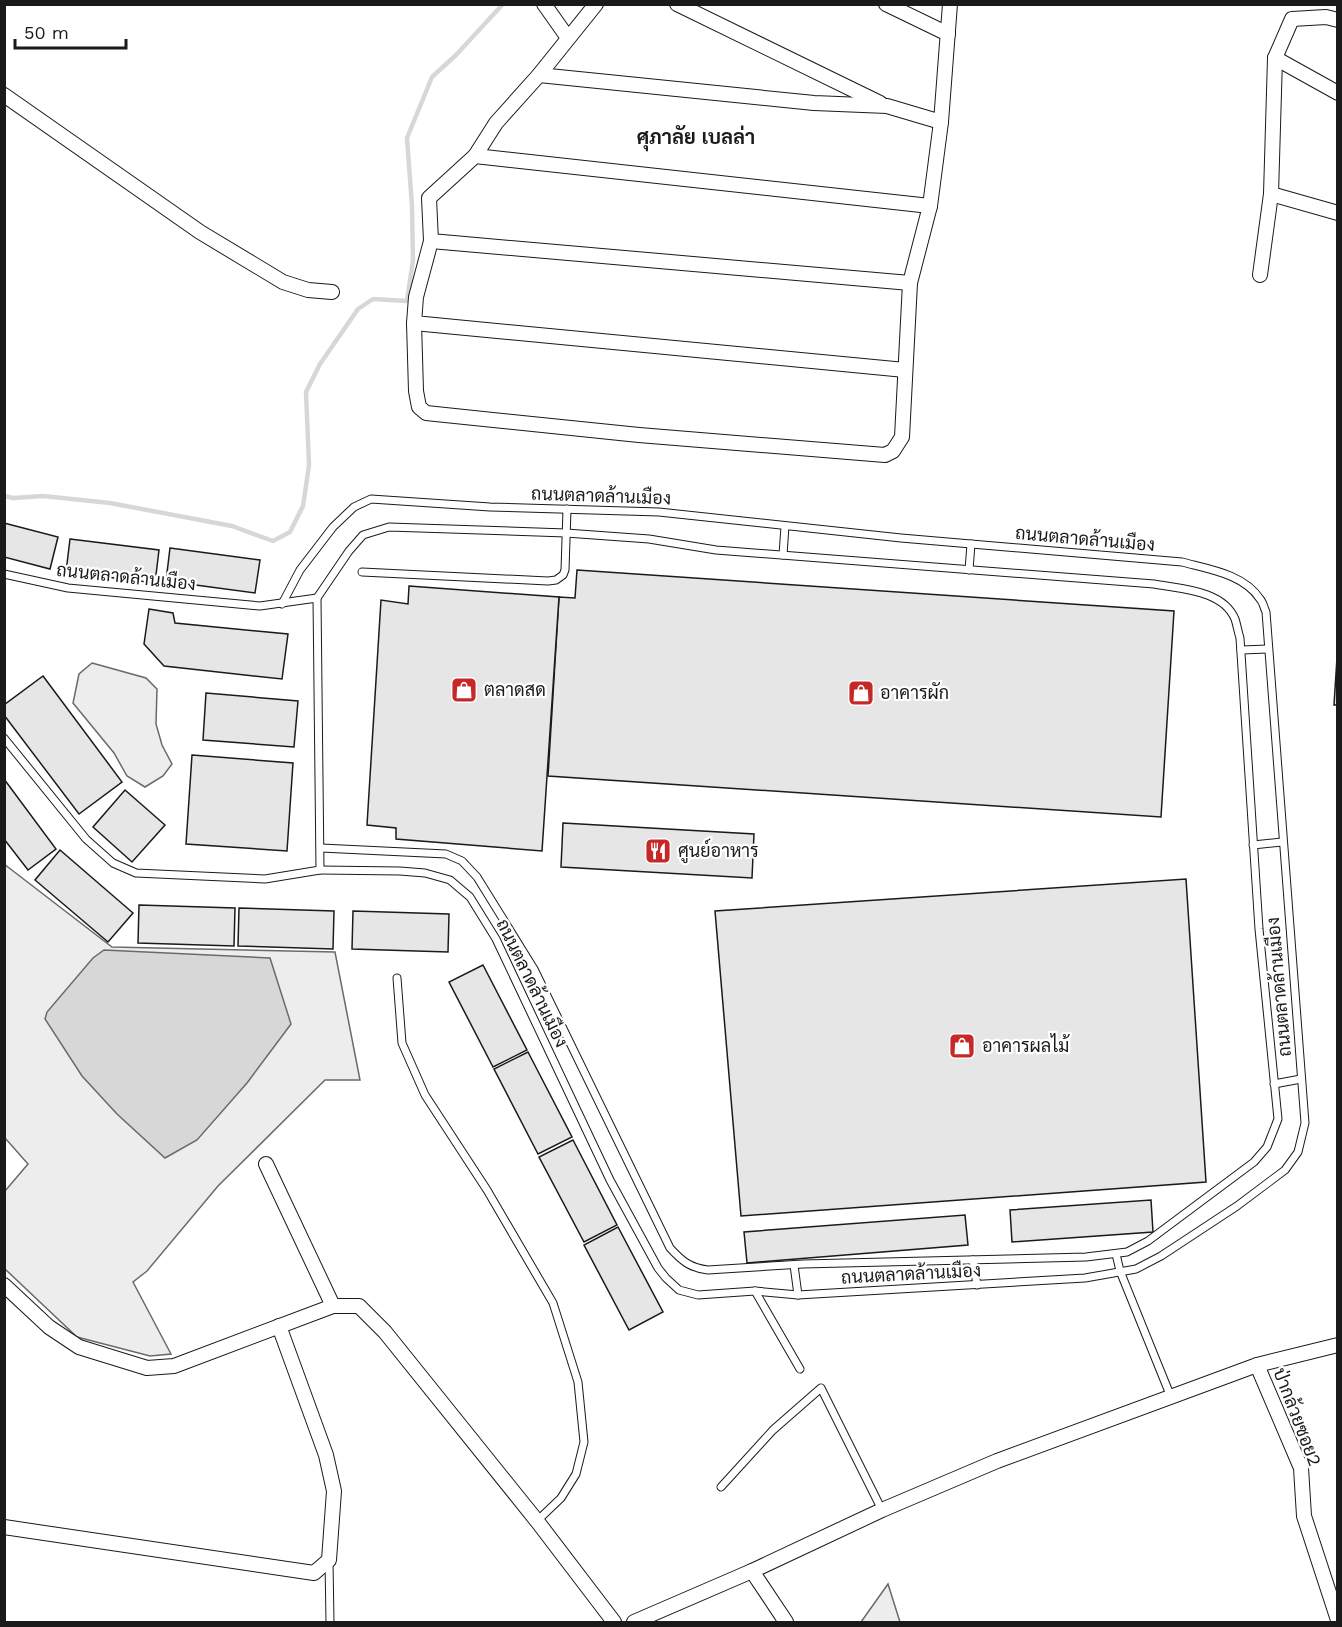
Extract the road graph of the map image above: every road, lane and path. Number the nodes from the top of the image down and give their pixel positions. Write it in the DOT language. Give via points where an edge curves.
graph roads {
  1 [pos="544,4"];
  2 [pos="596,4"];
  3 [pos="677,4"];
  4 [pos="886,4"];
  5 [pos="950,4"];
  6 [pos="1338,20"];
  7 [pos="948,34"];
  8 [pos="568,38"];
  9 [pos="1275,58"];
  10 [pos="539,75"];
  11 [pos="1338,93"];
  12 [pos="4,95"];
  13 [pos="887,106"];
  14 [pos="941,122"];
  15 [pos="475,156"];
  16 [pos="1271,194"];
  17 [pos="930,206"];
  18 [pos="1338,213"];
  19 [pos="431,241"];
  20 [pos="1260,275"];
  21 [pos="910,283"];
  22 [pos="332,292"];
  23 [pos="414,323"];
  24 [pos="905,370"];
  25 [pos="567,509"];
  26 [pos="786,526"];
  27 [pos="566,533"];
  28 [pos="971,544"];
  29 [pos="783,555"];
  30 [pos="969,570"];
  31 [pos="362,573"];
  32 [pos="4,574"];
  33 [pos="317,597"];
  34 [pos="282,604"];
  35 [pos="1268,649"];
  36 [pos="1241,651"];
  37 [pos="4,738"];
  38 [pos="1282,842"];
  39 [pos="1253,845"];
  40 [pos="321,848"];
  41 [pos="320,870"];
  42 [pos="397,978"];
  43 [pos="1301,1079"];
  44 [pos="1274,1084"];
  45 [pos="266,1164"];
  46 [pos="1116,1254"];
  47 [pos="974,1260"];
  48 [pos="794,1265"];
  49 [pos="1120,1271"];
  50 [pos="4,1285"];
  51 [pos="977,1285"];
  52 [pos="755,1291"];
  53 [pos="798,1295"];
  54 [pos="333,1306"];
  55 [pos="279,1326"];
  56 [pos="1338,1345"];
  57 [pos="1257,1365"];
  58 [pos="800,1369"];
  59 [pos="1171,1397"];
  60 [pos="721,1487"];
  61 [pos="882,1510"];
  62 [pos="537,1521"];
  63 [pos="4,1527"];
  64 [pos="328,1560"];
  65 [pos="752,1571"];
  66 [pos="1338,1620"];
  67 [pos="330,1623"];
  68 [pos="614,1623"];
  69 [pos="634,1623"];
  70 [pos="786,1623"];
  1 -- 8 [label="street"];
  2 -- 8 [label="street"];
  3 -- 13 [label="street"];
  4 -- 7 [label="street"];
  5 -- 7 [label="street"];
  6 -- 9 [label="street" via="1292,19"];
  7 -- 14 [label="street"];
  8 -- 10 [label="street"];
  9 -- 11 [label="street"];
  9 -- 16 [label="street"];
  10 -- 13 [label="street" via="814,103"];
  10 -- 15 [label="street" via="496,123"];
  12 -- 22 [label="street" via="200,232 283,282"];
  13 -- 14 [label="street"];
  14 -- 17 [label="street"];
  15 -- 17 [label="street"];
  15 -- 19 [label="street" via="429,198"];
  16 -- 18 [label="street"];
  16 -- 20 [label="street"];
  17 -- 21 [label="street"];
  19 -- 21 [label="street"];
  19 -- 23 [label="street" via="416,297"];
  21 -- 24 [label="street"];
  23 -- 24 [label="street"];
  23 -- 24 [label="street" via="419,407 433,415 885,455 893,451 902,437"];
  25 -- 26 [label="lane, ถนนตลาดล้านเมือง" via="659,512"];
  25 -- 27 [label="lane"];
  25 -- 34 [label="lane, ถนนตลาดล้านเมือง" via="371,500 354,507 333,527 300,570"];
  26 -- 28 [label="lane, ถนนตลาดล้านเมือง"];
  26 -- 29 [label="lane"];
  27 -- 29 [label="lane, ถนนตลาดล้านเมือง"];
  27 -- 31 [label="lane" via="565,570 556,580"];
  27 -- 33 [label="lane, ถนนตลาดล้านเมือง" via="389,527 369,532"];
  28 -- 30 [label="lane"];
  28 -- 35 [label="lane, ถนนตลาดล้านเมือง" via="1182,562 1226,574 1260,599 1266,612"];
  29 -- 30 [label="lane, ถนนตลาดล้านเมือง"];
  30 -- 36 [label="lane, ถนนตลาดล้านเมือง" via="1154,584 1204,593 1223,603 1235,618"];
  32 -- 34 [label="lane, ถนนตลาดล้านเมือง" via="68,588 260,606"];
  33 -- 34 [label="lane, ถนนตลาดล้านเมือง"];
  33 -- 40 [label="lane"];
  35 -- 36 [label="lane"];
  35 -- 38 [label="lane, ถนนตลาดล้านเมือง"];
  36 -- 39 [label="lane, ถนนตลาดล้านเมือง"];
  37 -- 41 [label="lane, ถนนตลาดล้านเมือง" via="86,839 112,862 136,873 265,879"];
  38 -- 39 [label="lane"];
  38 -- 43 [label="lane, ถนนตลาดล้านเมือง"];
  39 -- 44 [label="lane, ถนนตลาดล้านเมือง"];
  40 -- 41 [label="lane"];
  40 -- 48 [label="lane, ถนนตลาดล้านเมือง" via="446,854 462,861 477,877 534,969 670,1248 695,1269"];
  41 -- 52 [label="lane, ถนนตลาดล้านเมือง" via="425,873 450,880 470,897 496,939 610,1180 658,1268 679,1290 698,1294"];
  42 -- 62 [label="lane" via="402,1042 424,1095 487,1190 553,1304 578,1382 584,1442 576,1474 561,1498"];
  43 -- 44 [label="lane"];
  43 -- 49 [label="lane, ถนนตลาดล้านเมือง" via="1305,1124 1298,1152 1285,1170 1161,1256 1136,1269"];
  44 -- 46 [label="lane, ถนนตลาดล้านเมือง" via="1278,1119 1267,1147 1254,1162 1148,1241"];
  45 -- 54 [label="street"];
  46 -- 47 [label="lane, ถนนตลาดล้านเมือง"];
  46 -- 49 [label="lane"];
  47 -- 48 [label="lane, ถนนตลาดล้านเมือง"];
  47 -- 51 [label="lane"];
  48 -- 53 [label="lane"];
  49 -- 51 [label="lane, ถนนตลาดล้านเมือง" via="1085,1278"];
  49 -- 59 [label="lane"];
  50 -- 55 [label="street" via="49,1327 79,1347 147,1368 174,1366"];
  51 -- 53 [label="lane, ถนนตลาดล้านเมือง"];
  52 -- 53 [label="lane, ถนนตลาดล้านเมือง"];
  52 -- 58 [label="lane"];
  54 -- 55 [label="street"];
  54 -- 62 [label="street" via="359,1306 386,1332"];
  55 -- 64 [label="street" via="326,1455 334,1491"];
  56 -- 57 [label="street"];
  57 -- 59 [label="street"];
  57 -- 66 [label="street, ป่ากล้วยซอย2" via="1301,1468 1304,1516"];
  59 -- 61 [label="street" via="997,1461"];
  60 -- 61 [label="lane" via="773,1430 821,1388"];
  61 -- 65 [label="street"];
  62 -- 68 [label="street"];
  63 -- 64 [label="street" via="314,1572"];
  64 -- 67 [label="lane"];
  65 -- 69 [label="street"];
  65 -- 70 [label="street"];
}
